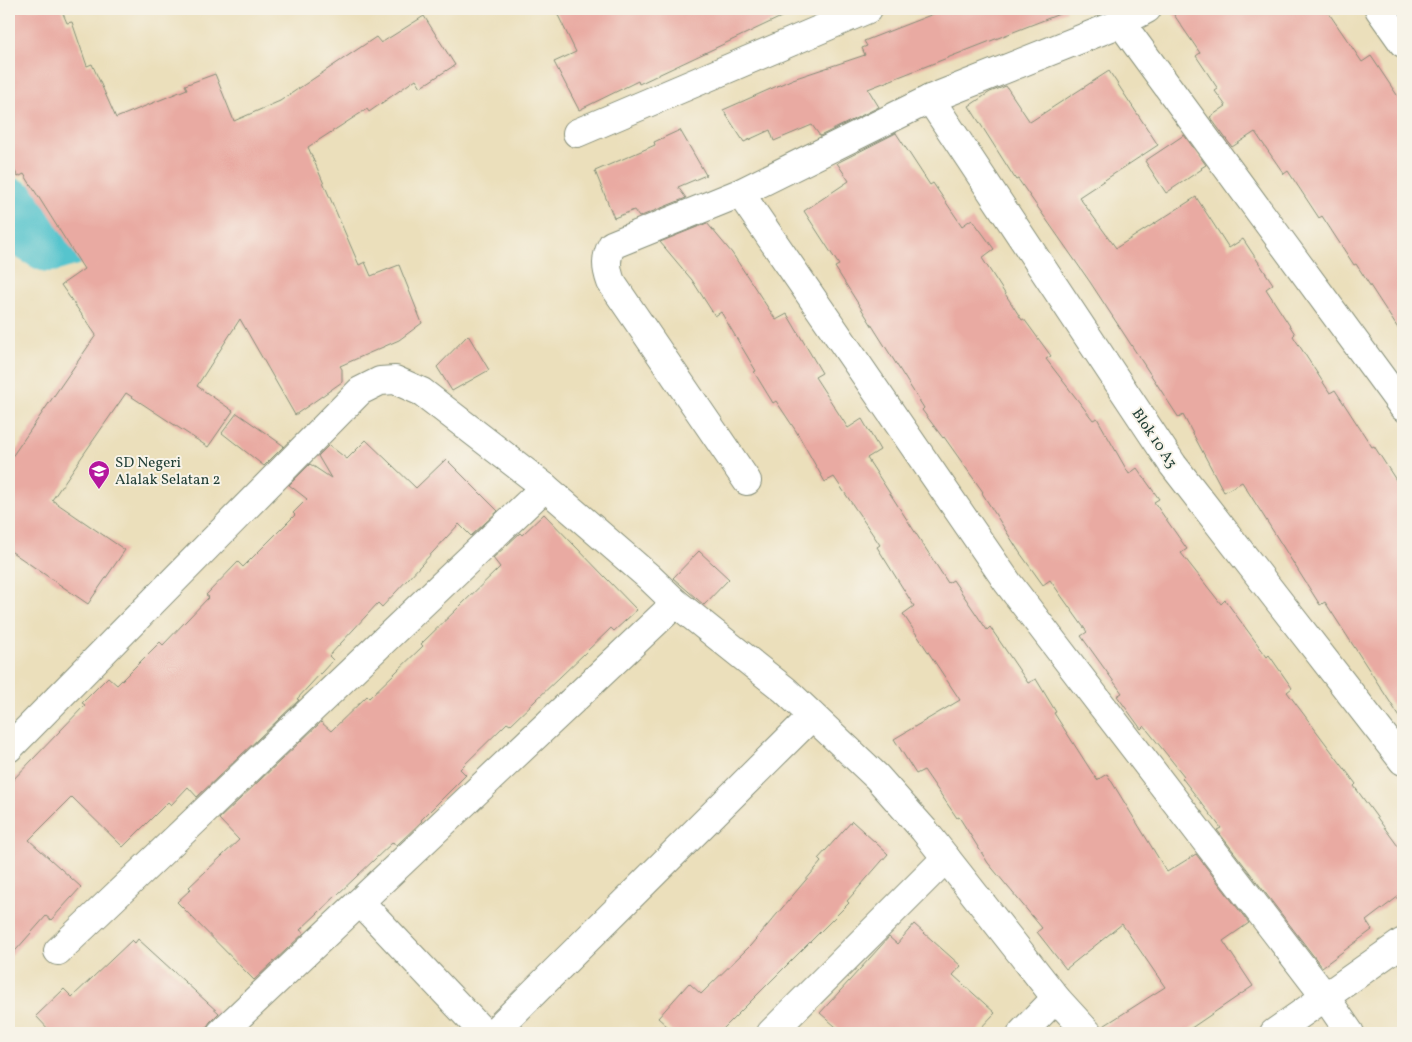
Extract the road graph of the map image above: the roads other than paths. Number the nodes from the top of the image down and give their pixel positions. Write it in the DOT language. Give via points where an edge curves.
graph roads {
  1 [pos="868,9"];
  2 [pos="1147,9"];
  3 [pos="1379,9"];
  4 [pos="1121,23"];
  5 [pos="1403,43"];
  6 [pos="930,99"];
  7 [pos="577,134"];
  8 [pos="740,192"];
  9 [pos="1403,407"];
  10 [pos="746,481"];
  11 [pos="544,487"];
  12 [pos="676,603"];
  13 [pos="812,716"];
  14 [pos="9,748"];
  15 [pos="1403,761"];
  16 [pos="946,858"];
  17 [pos="360,902"];
  18 [pos="1403,942"];
  19 [pos="58,951"];
  20 [pos="1056,998"];
  21 [pos="1326,998"];
  22 [pos="221,1033"];
  23 [pos="484,1033"];
  24 [pos="493,1033"];
  25 [pos="772,1033"];
  26 [pos="1022,1033"];
  27 [pos="1088,1033"];
  28 [pos="1274,1033"];
  29 [pos="1350,1033"];
  1 -- 7 [label="street"];
  2 -- 4 [label="street"];
  3 -- 5 [label="street"];
  4 -- 6 [label="street"];
  4 -- 9 [label="street"];
  6 -- 8 [label="street"];
  6 -- 15 [label="street, Blok 10 A3" via="1173,465"];
  8 -- 10 [label="street" via="612,244 606,255 611,282"];
  8 -- 21 [label="street" via="1008,583"];
  11 -- 12 [label="street"];
  11 -- 14 [label="street" via="422,392 395,380 380,381 360,391"];
  11 -- 19 [label="street"];
  12 -- 13 [label="street" via="785,690"];
  12 -- 17 [label="street"];
  13 -- 16 [label="street" via="877,777"];
  13 -- 24 [label="street"];
  16 -- 20 [label="street"];
  16 -- 25 [label="street"];
  17 -- 22 [label="street"];
  17 -- 23 [label="street"];
  18 -- 21 [label="street"];
  20 -- 26 [label="street"];
  20 -- 27 [label="street"];
  21 -- 28 [label="street"];
  21 -- 29 [label="street"];
}
